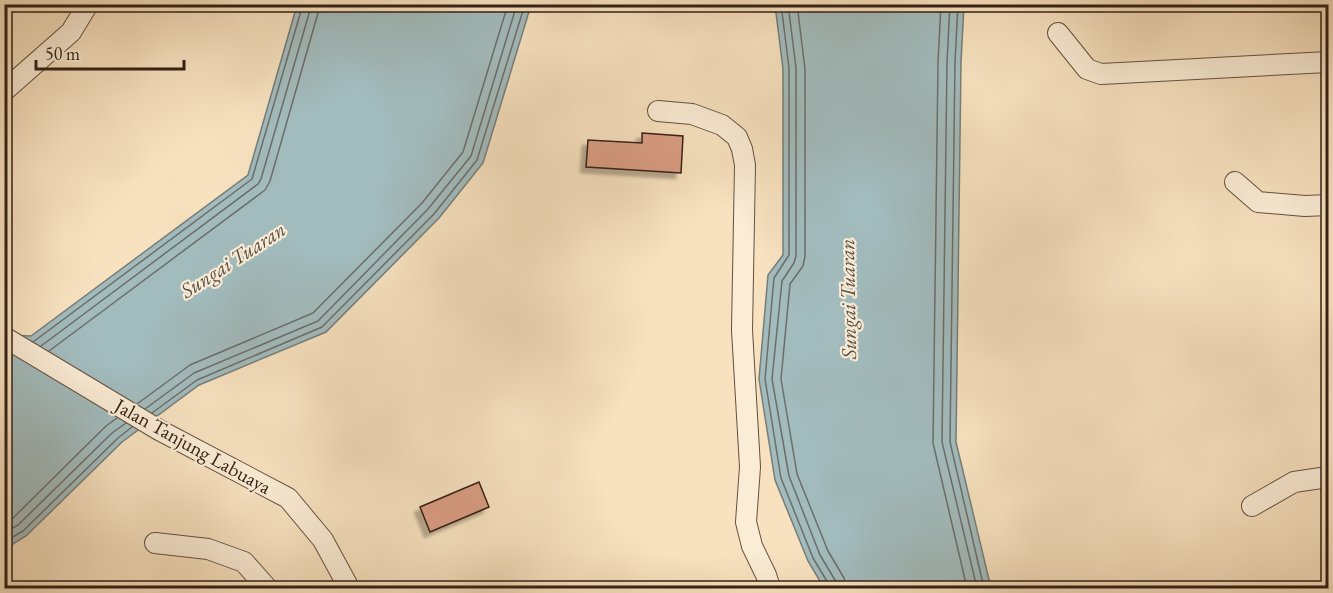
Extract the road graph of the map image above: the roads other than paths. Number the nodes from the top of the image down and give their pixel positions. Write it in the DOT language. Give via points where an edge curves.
graph roads {
  1 [pos="88,4"];
  2 [pos="1058,33"];
  3 [pos="1329,62"];
  4 [pos="4,91"];
  5 [pos="658,111"];
  6 [pos="1235,182"];
  7 [pos="1329,205"];
  8 [pos="4,337"];
  9 [pos="1329,477"];
  10 [pos="1252,506"];
  11 [pos="155,543"];
  12 [pos="267,588"];
  13 [pos="349,588"];
  14 [pos="770,588"];
  1 -- 4 [label="street" via="70,32"];
  2 -- 3 [label="street" via="1088,69 1101,74"];
  5 -- 14 [label="street" via="692,114 722,125 737,137 742,149 742,330 750,467 746,522"];
  6 -- 7 [label="street" via="1258,202"];
  8 -- 13 [label="street, Jalan Tanjung Labuaya" via="159,430 288,498 323,540"];
  9 -- 10 [label="street" via="1294,482"];
  11 -- 12 [label="street" via="208,549 244,562"];
}
